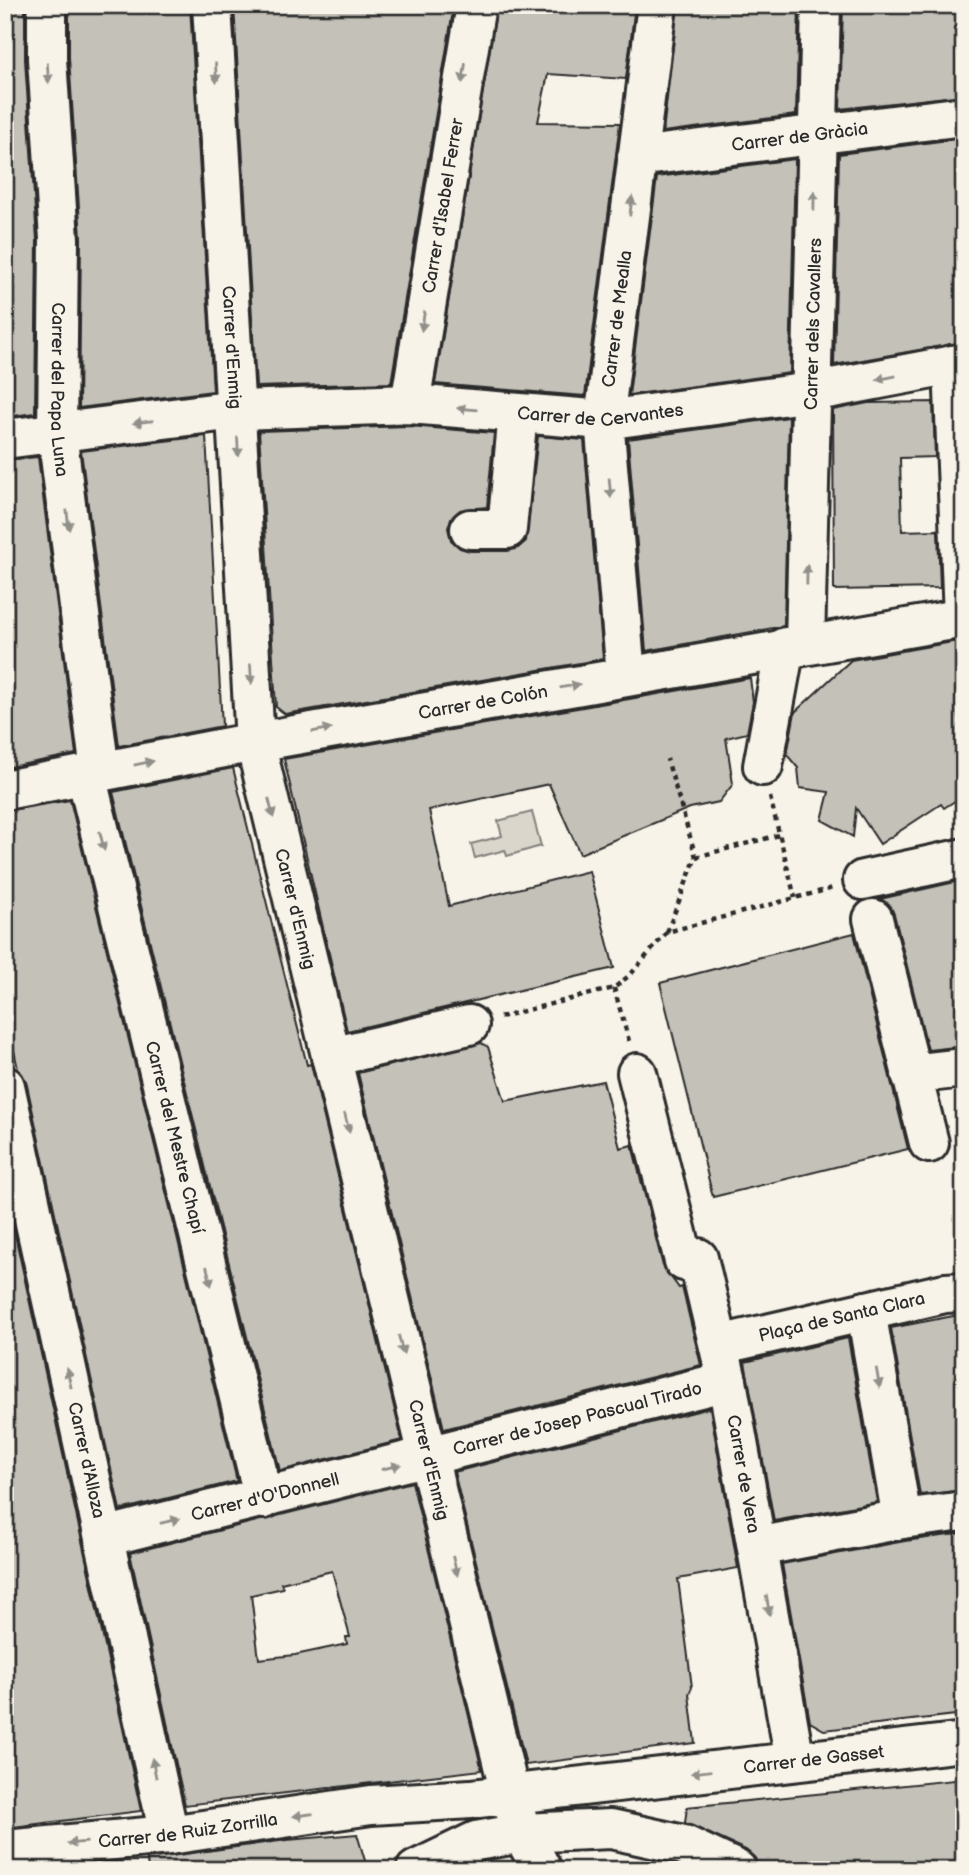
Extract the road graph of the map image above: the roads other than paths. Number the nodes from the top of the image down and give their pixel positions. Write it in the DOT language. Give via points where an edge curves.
graph roads {
  1 [pos="47,5"];
  2 [pos="212,5"];
  3 [pos="475,5"];
  4 [pos="657,5"];
  5 [pos="821,5"];
  6 [pos="964,116"];
  7 [pos="815,136"];
  8 [pos="638,157"];
  9 [pos="959,364"];
  10 [pos="811,392"];
  11 [pos="410,404"];
  12 [pos="236,410"];
  13 [pos="518,413"];
  14 [pos="604,420"];
  15 [pos="57,433"];
  16 [pos="5,439"];
  17 [pos="470,529"];
  18 [pos="963,618"];
  19 [pos="795,645"];
  20 [pos="626,676"];
  21 [pos="255,742"];
  22 [pos="763,766"];
  23 [pos="93,773"];
  24 [pos="5,790"];
  25 [pos="964,858"];
  26 [pos="863,880"];
  27 [pos="873,919"];
  28 [pos="469,1025"];
  29 [pos="331,1057"];
  30 [pos="964,1068"];
  31 [pos="637,1073"];
  32 [pos="911,1074"];
  33 [pos="5,1086"];
  34 [pos="929,1143"];
  35 [pos="964,1292"];
  36 [pos="866,1311"];
  37 [pos="723,1363"];
  38 [pos="428,1457"];
  39 [pos="264,1499"];
  40 [pos="964,1511"];
  41 [pos="902,1519"];
  42 [pos="104,1537"];
  43 [pos="757,1547"];
  44 [pos="964,1742"];
  45 [pos="795,1761"];
  46 [pos="510,1794"];
  47 [pos="522,1833"];
  48 [pos="169,1835"];
  49 [pos="5,1850"];
  50 [pos="416,1870"];
  51 [pos="542,1870"];
  52 [pos="737,1870"];
  1 -- 15 [label="street, Carrer del Papa Luna, one-way" via="59,239"];
  2 -- 12 [label="street, Carrer d'Enmig, one-way"];
  3 -- 11 [label="street, Carrer d'Isabel Ferrer, one-way"];
  4 -- 8 [label="street, Carrer de Mealla"];
  5 -- 7 [label="street, Carrer dels Cavallers"];
  6 -- 7 [label="street, Carrer de Gràcia"];
  7 -- 8 [label="street, Carrer de Gràcia"];
  10 -- 7 [label="street, Carrer dels Cavallers, one-way"];
  14 -- 8 [label="street, Carrer de Mealla, one-way"];
  9 -- 10 [label="street, Carrer de Cervantes, one-way"];
  9 -- 18 [label="street"];
  10 -- 14 [label="street, Carrer de Cervantes"];
  19 -- 10 [label="street, Carrer dels Cavallers, one-way"];
  11 -- 12 [label="street, Carrer de Cervantes"];
  13 -- 11 [label="street, Carrer de Cervantes, one-way"];
  12 -- 15 [label="street, Carrer de Cervantes, one-way"];
  12 -- 21 [label="street, Carrer d'Enmig, one-way"];
  13 -- 14 [label="street, Carrer de Cervantes"];
  13 -- 17 [label="street" via="507,529"];
  14 -- 20 [label="street, Carrer de Mealla, one-way"];
  15 -- 16 [label="street, Carrer de Cervantes"];
  15 -- 23 [label="street, Carrer del Papa Luna, one-way"];
  18 -- 19 [label="street, Carrer de Colón"];
  19 -- 20 [label="street, Carrer de Colón"];
  19 -- 22 [label="street, Carrer dels Cavallers"];
  21 -- 20 [label="street, Carrer de Colón, one-way"];
  23 -- 21 [label="street, Carrer de Colón, one-way"];
  21 -- 29 [label="street, Carrer d'Enmig, one-way"];
  23 -- 24 [label="street, Carrer de Colón"];
  23 -- 39 [label="street, Carrer del Mestre Chapí, one-way"];
  25 -- 26 [label="street"];
  27 -- 32 [label="street"];
  28 -- 29 [label="street"];
  29 -- 38 [label="street, Carrer d'Enmig, one-way"];
  30 -- 32 [label="street"];
  31 -- 37 [label="street, Carrer de Vera" via="684,1261 698,1258"];
  32 -- 34 [label="street"];
  42 -- 33 [label="street, Carrer d'Alloza, one-way"];
  35 -- 36 [label="street, Plaça de Santa Clara"];
  36 -- 37 [label="street, Plaça de Santa Clara"];
  36 -- 41 [label="street, one-way"];
  37 -- 38 [label="street, Carrer de Josep Pascual Tirado"];
  37 -- 43 [label="street, Carrer de Vera"];
  39 -- 38 [label="street, Carrer d'O'Donnell, one-way"];
  38 -- 46 [label="street, Carrer d'Enmig, one-way"];
  42 -- 39 [label="street, Carrer d'O'Donnell, one-way"];
  40 -- 41 [label="street"];
  41 -- 43 [label="street"];
  48 -- 42 [label="street, Carrer d'Alloza, one-way"];
  43 -- 45 [label="street, Carrer de Vera, one-way"];
  44 -- 45 [label="street, Carrer de Gasset"];
  45 -- 46 [label="street, Carrer de Gasset, one-way"];
  46 -- 47 [label="street, Carrer d'Enmig"];
  46 -- 48 [label="street, Carrer de Ruiz Zorrilla, one-way" via="371,1805"];
  47 -- 50 [label="street" via="476,1841"];
  47 -- 51 [label="street, Carrer d'Enmig"];
  47 -- 52 [label="street" via="611,1829 684,1845"];
  48 -- 49 [label="street, Carrer de Ruiz Zorrilla, one-way"];
}
